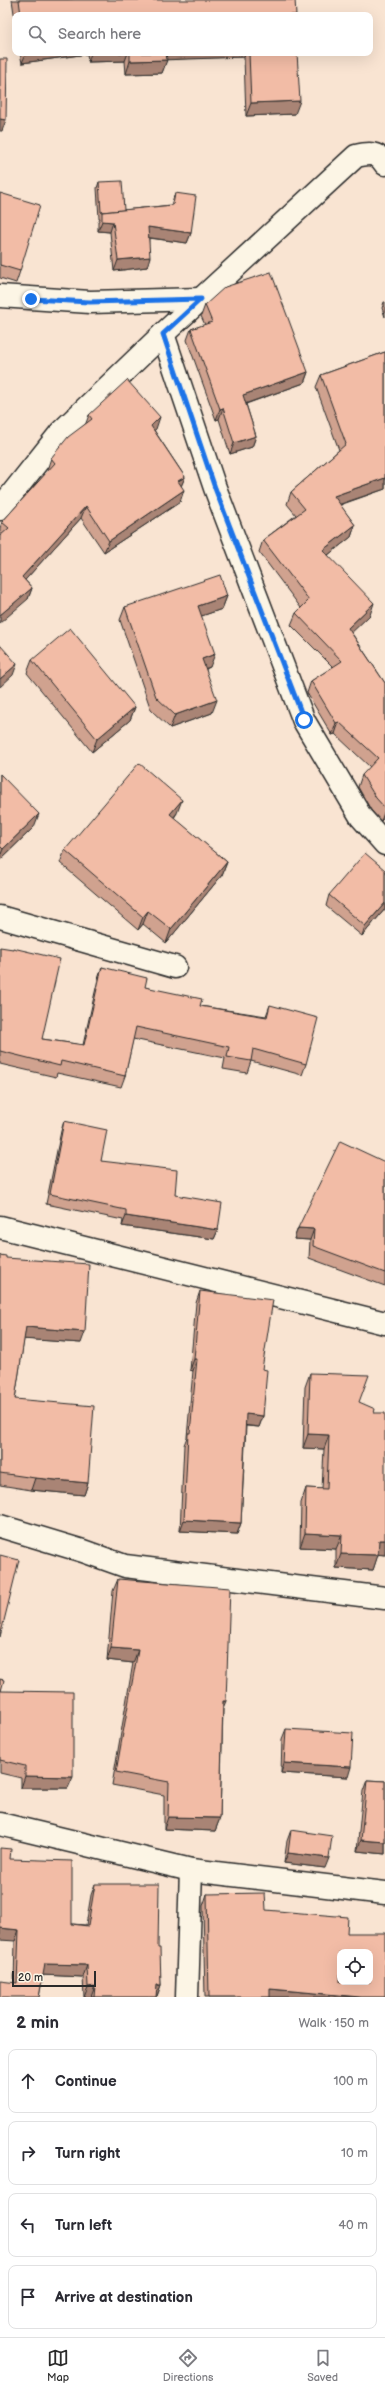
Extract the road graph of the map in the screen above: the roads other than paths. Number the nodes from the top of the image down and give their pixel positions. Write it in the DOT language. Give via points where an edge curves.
graph roads {
  1 [pos="385,164"];
  2 [pos="0,296"];
  3 [pos="201,299"];
  4 [pos="163,334"];
  5 [pos="0,509"];
  6 [pos="385,844"];
  7 [pos="0,917"];
  8 [pos="175,967"];
  9 [pos="0,1227"];
  10 [pos="385,1323"];
  11 [pos="0,1526"];
  12 [pos="385,1598"];
  13 [pos="0,1824"];
  14 [pos="191,1870"];
  15 [pos="385,1893"];
  16 [pos="187,1997"];
  1 -- 3 [label="street" via="382,158 372,153 356,156"];
  2 -- 3 [label="street" via="90,302"];
  3 -- 4 [label="street"];
  4 -- 5 [label="street" via="61,432"];
  4 -- 6 [label="street" via="215,488 304,720 361,817"];
  7 -- 8 [label="street"];
  9 -- 10 [label="street"];
  11 -- 12 [label="street" via="125,1566"];
  13 -- 14 [label="street"];
  14 -- 15 [label="street"];
  14 -- 16 [label="street"];
}
